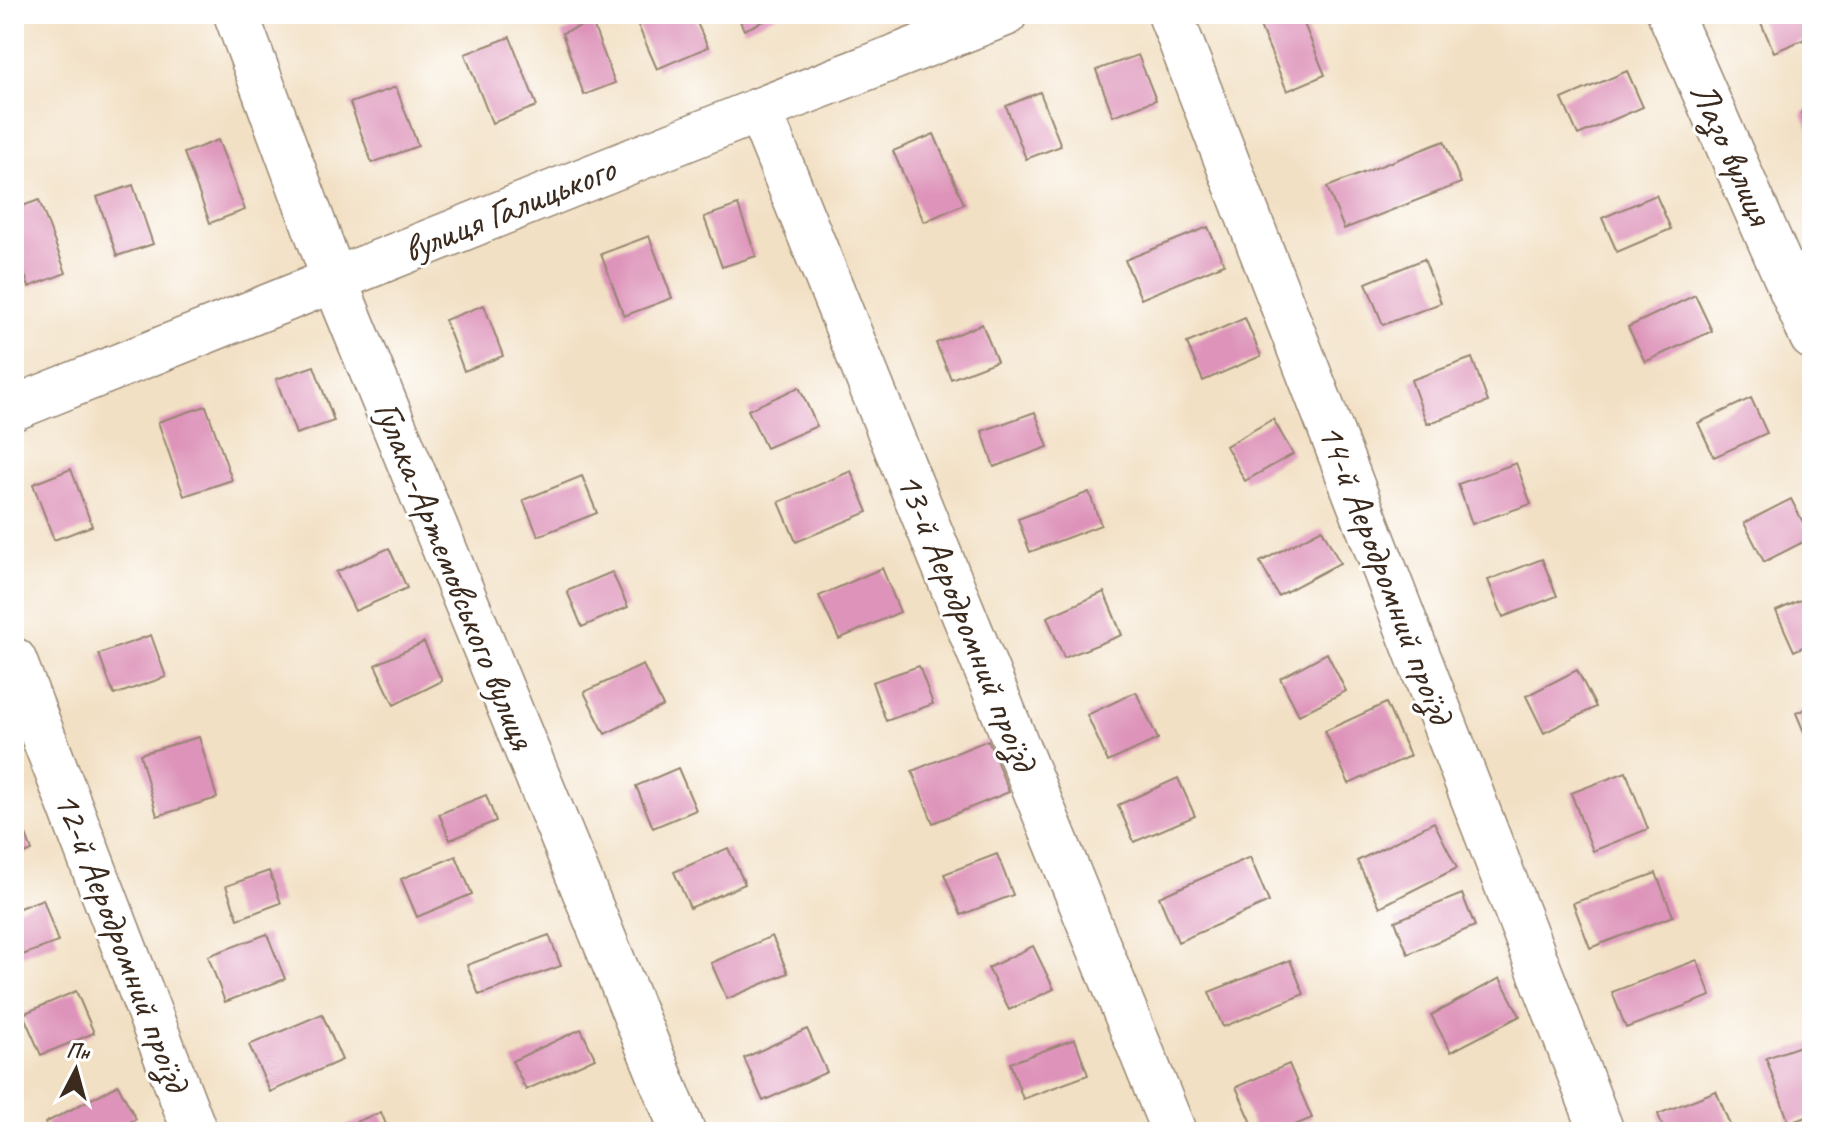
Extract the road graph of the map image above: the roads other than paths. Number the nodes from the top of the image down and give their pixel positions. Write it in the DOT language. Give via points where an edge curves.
graph roads {
  1 [pos="236,14"];
  2 [pos="1005,14"];
  3 [pos="1170,14"];
  4 [pos="1670,14"];
  5 [pos="759,110"];
  6 [pos="334,279"];
  7 [pos="1812,337"];
  8 [pos="14,408"];
  9 [pos="14,660"];
  10 [pos="195,1132"];
  11 [pos="683,1132"];
  12 [pos="1174,1132"];
  13 [pos="1602,1132"];
  1 -- 6 [label="street, Гулака-Артемовського вулиця"];
  2 -- 5 [label="street, вулиця Галицького"];
  3 -- 13 [label="street, 14-й Аеродромний проїзд"];
  4 -- 7 [label="street, Лазо вулиця"];
  5 -- 6 [label="street, вулиця Галицького"];
  5 -- 12 [label="street, 13-й Аеродромний проїзд"];
  6 -- 8 [label="street, вулиця Галицького"];
  6 -- 11 [label="street, Гулака-Артемовського вулиця"];
  9 -- 10 [label="street, 12-й Аеродромний проїзд"];
}
